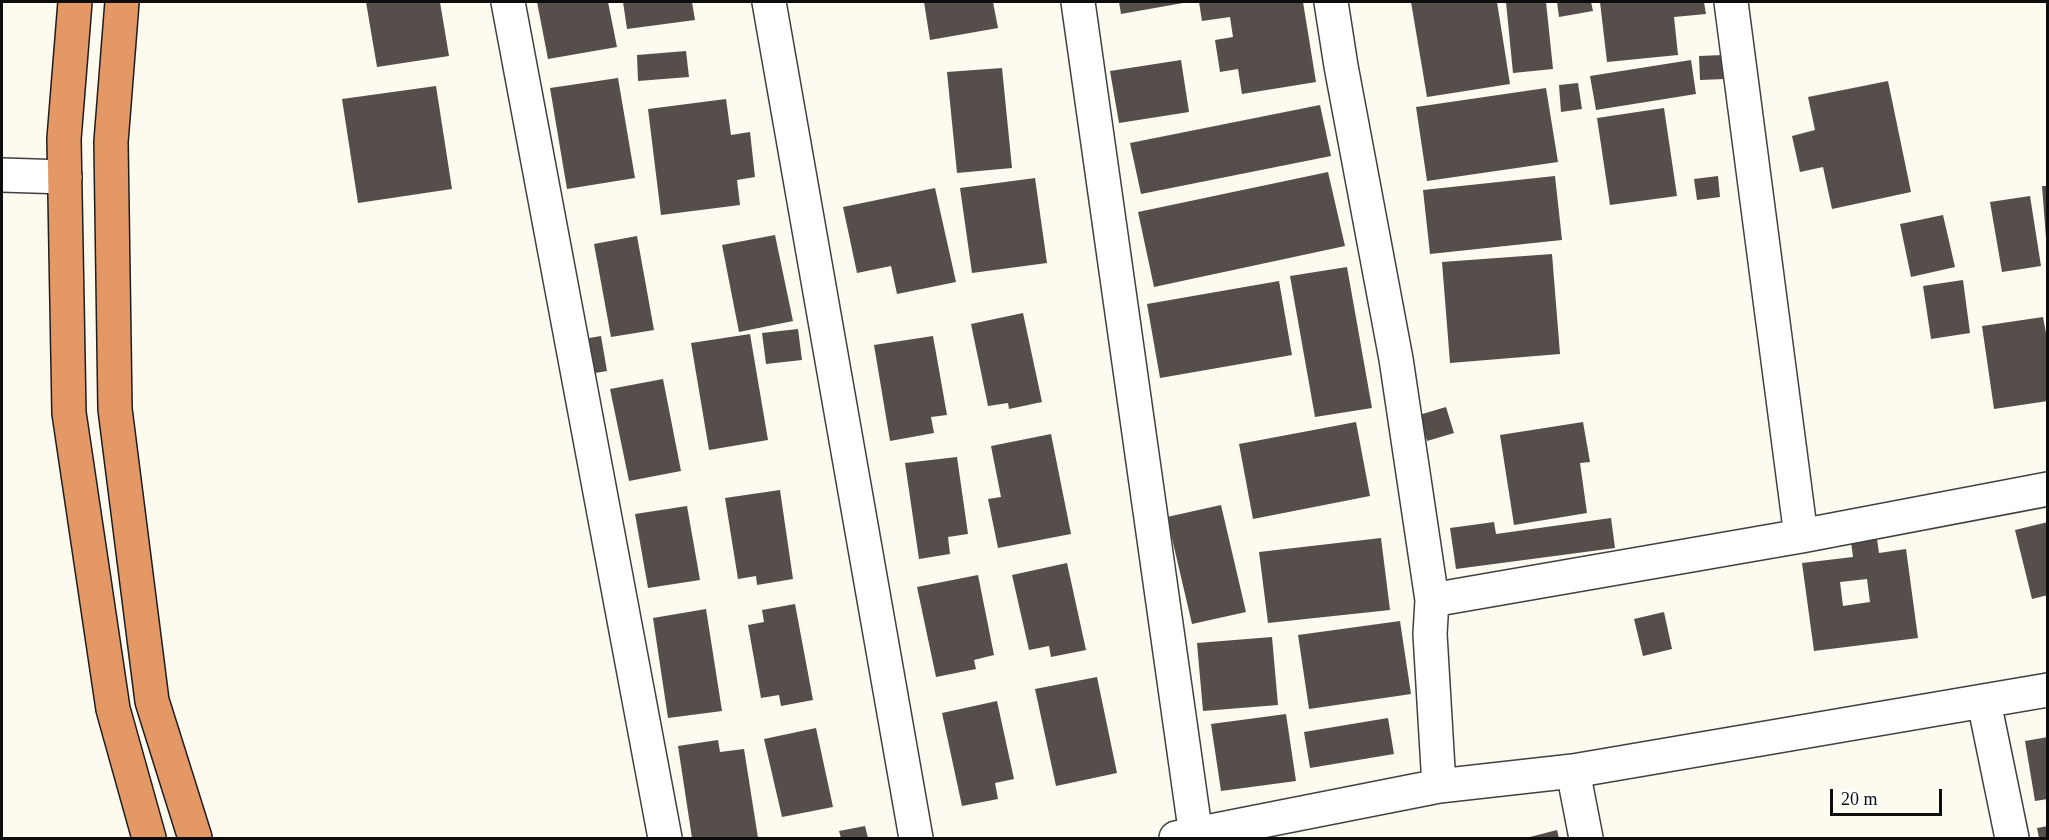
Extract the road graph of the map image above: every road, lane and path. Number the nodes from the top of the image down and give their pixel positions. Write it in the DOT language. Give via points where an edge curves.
graph roads {
  1 [pos="75,2"];
  2 [pos="122,2"];
  3 [pos="508,2"];
  4 [pos="769,2"];
  5 [pos="1078,2"];
  6 [pos="1331,2"];
  7 [pos="1731,2"];
  8 [pos="2,175"];
  9 [pos="65,177"];
  10 [pos="2048,489"];
  11 [pos="1802,536"];
  12 [pos="1432,600"];
  13 [pos="2048,690"];
  14 [pos="1984,702"];
  15 [pos="1573,771"];
  16 [pos="1439,786"];
  17 [pos="1186,837"];
  18 [pos="149,838"];
  19 [pos="195,838"];
  20 [pos="665,838"];
  21 [pos="916,838"];
  22 [pos="1586,838"];
  23 [pos="2012,838"];
  1 -- 9 [label="highway" via="64,139"];
  2 -- 19 [label="highway" via="111,141 115,409 152,701"];
  3 -- 20 [label="street"];
  4 -- 21 [label="street"];
  5 -- 17 [label="street"];
  6 -- 12 [label="street" via="1396,359"];
  7 -- 11 [label="street"];
  8 -- 9 [label="street"];
  9 -- 18 [label="highway" via="69,413 113,709"];
  10 -- 11 [label="street"];
  11 -- 12 [label="street"];
  12 -- 16 [label="street" via="1430,634"];
  13 -- 14 [label="street"];
  14 -- 15 [label="street"];
  14 -- 23 [label="street"];
  15 -- 16 [label="street"];
  15 -- 22 [label="street"];
  16 -- 17 [label="street"];
}
